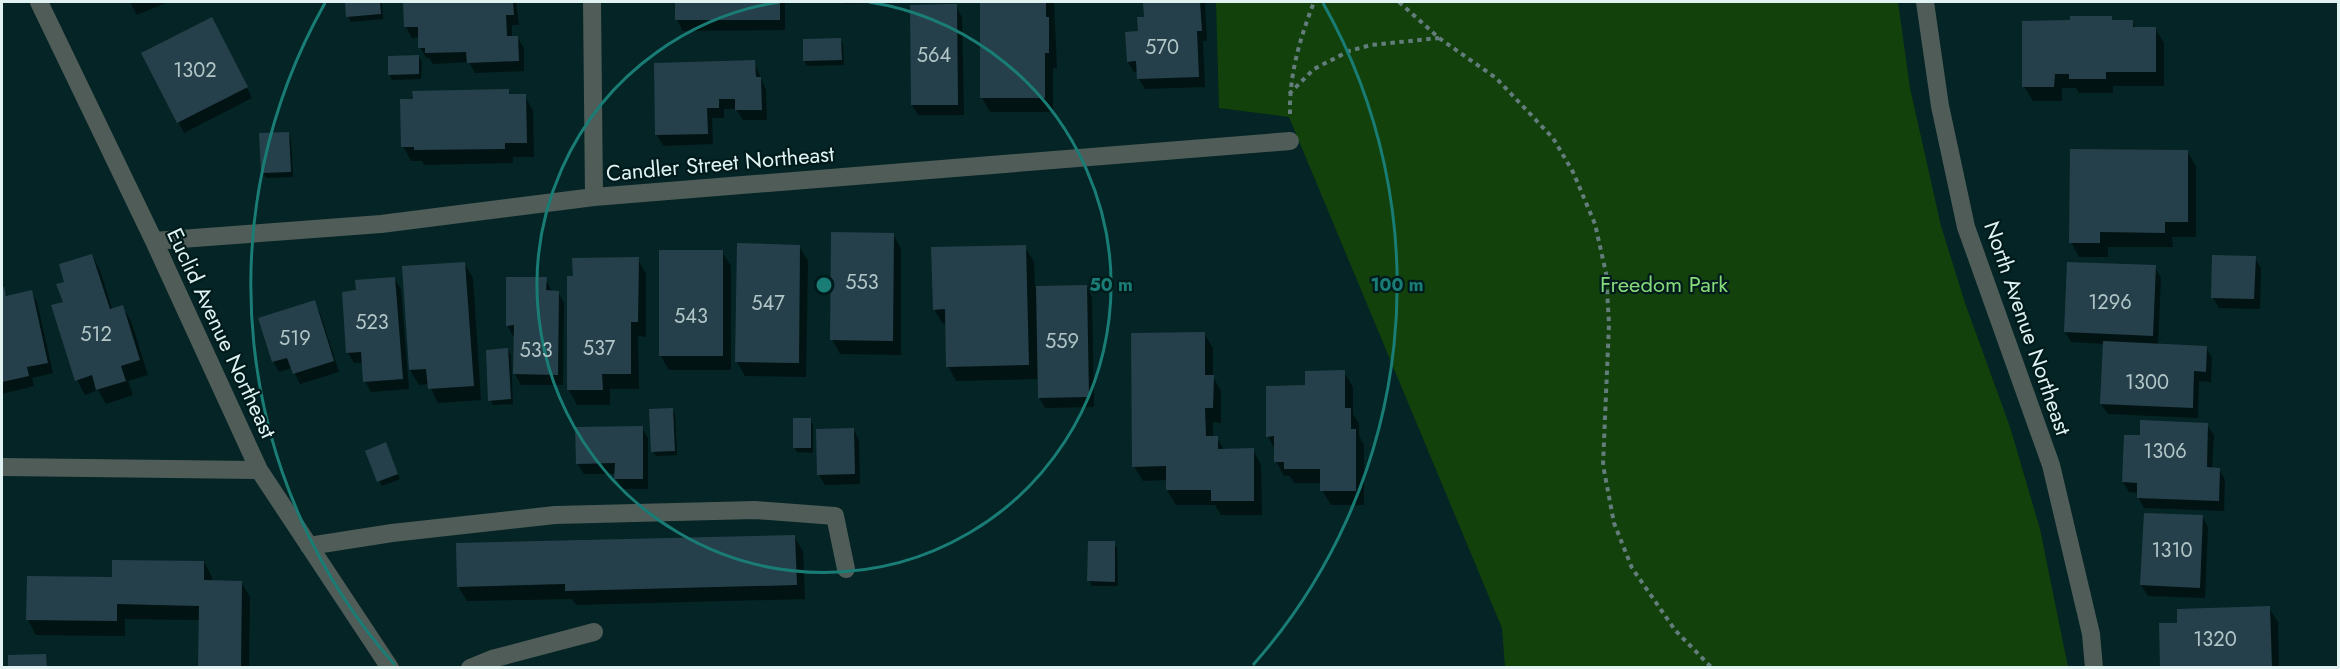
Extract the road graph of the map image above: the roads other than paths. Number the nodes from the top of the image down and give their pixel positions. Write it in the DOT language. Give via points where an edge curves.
graph roads {
  1 [pos="39,2"];
  2 [pos="592,2"];
  3 [pos="1925,2"];
  4 [pos="1290,141"];
  5 [pos="594,197"];
  6 [pos="154,241"];
  7 [pos="2,467"];
  8 [pos="259,470"];
  9 [pos="309,546"];
  10 [pos="846,569"];
  11 [pos="594,632"];
  12 [pos="390,668"];
  13 [pos="470,668"];
  14 [pos="2094,668"];
  1 -- 6 [label="street, Euclid Avenue Northeast"];
  2 -- 5 [label="street"];
  3 -- 14 [label="street, North Avenue Northeast" via="1940,106 1966,227 2051,465 2091,634"];
  4 -- 5 [label="street, Candler Street Northeast"];
  5 -- 6 [label="street, Candler Street Northeast" via="381,224"];
  6 -- 8 [label="street, Euclid Avenue Northeast"];
  7 -- 8 [label="street"];
  8 -- 9 [label="street, Euclid Avenue Northeast"];
  9 -- 10 [label="street" via="555,515 756,510 835,516"];
  9 -- 12 [label="street, Euclid Avenue Northeast"];
  11 -- 13 [label="street"];
}
